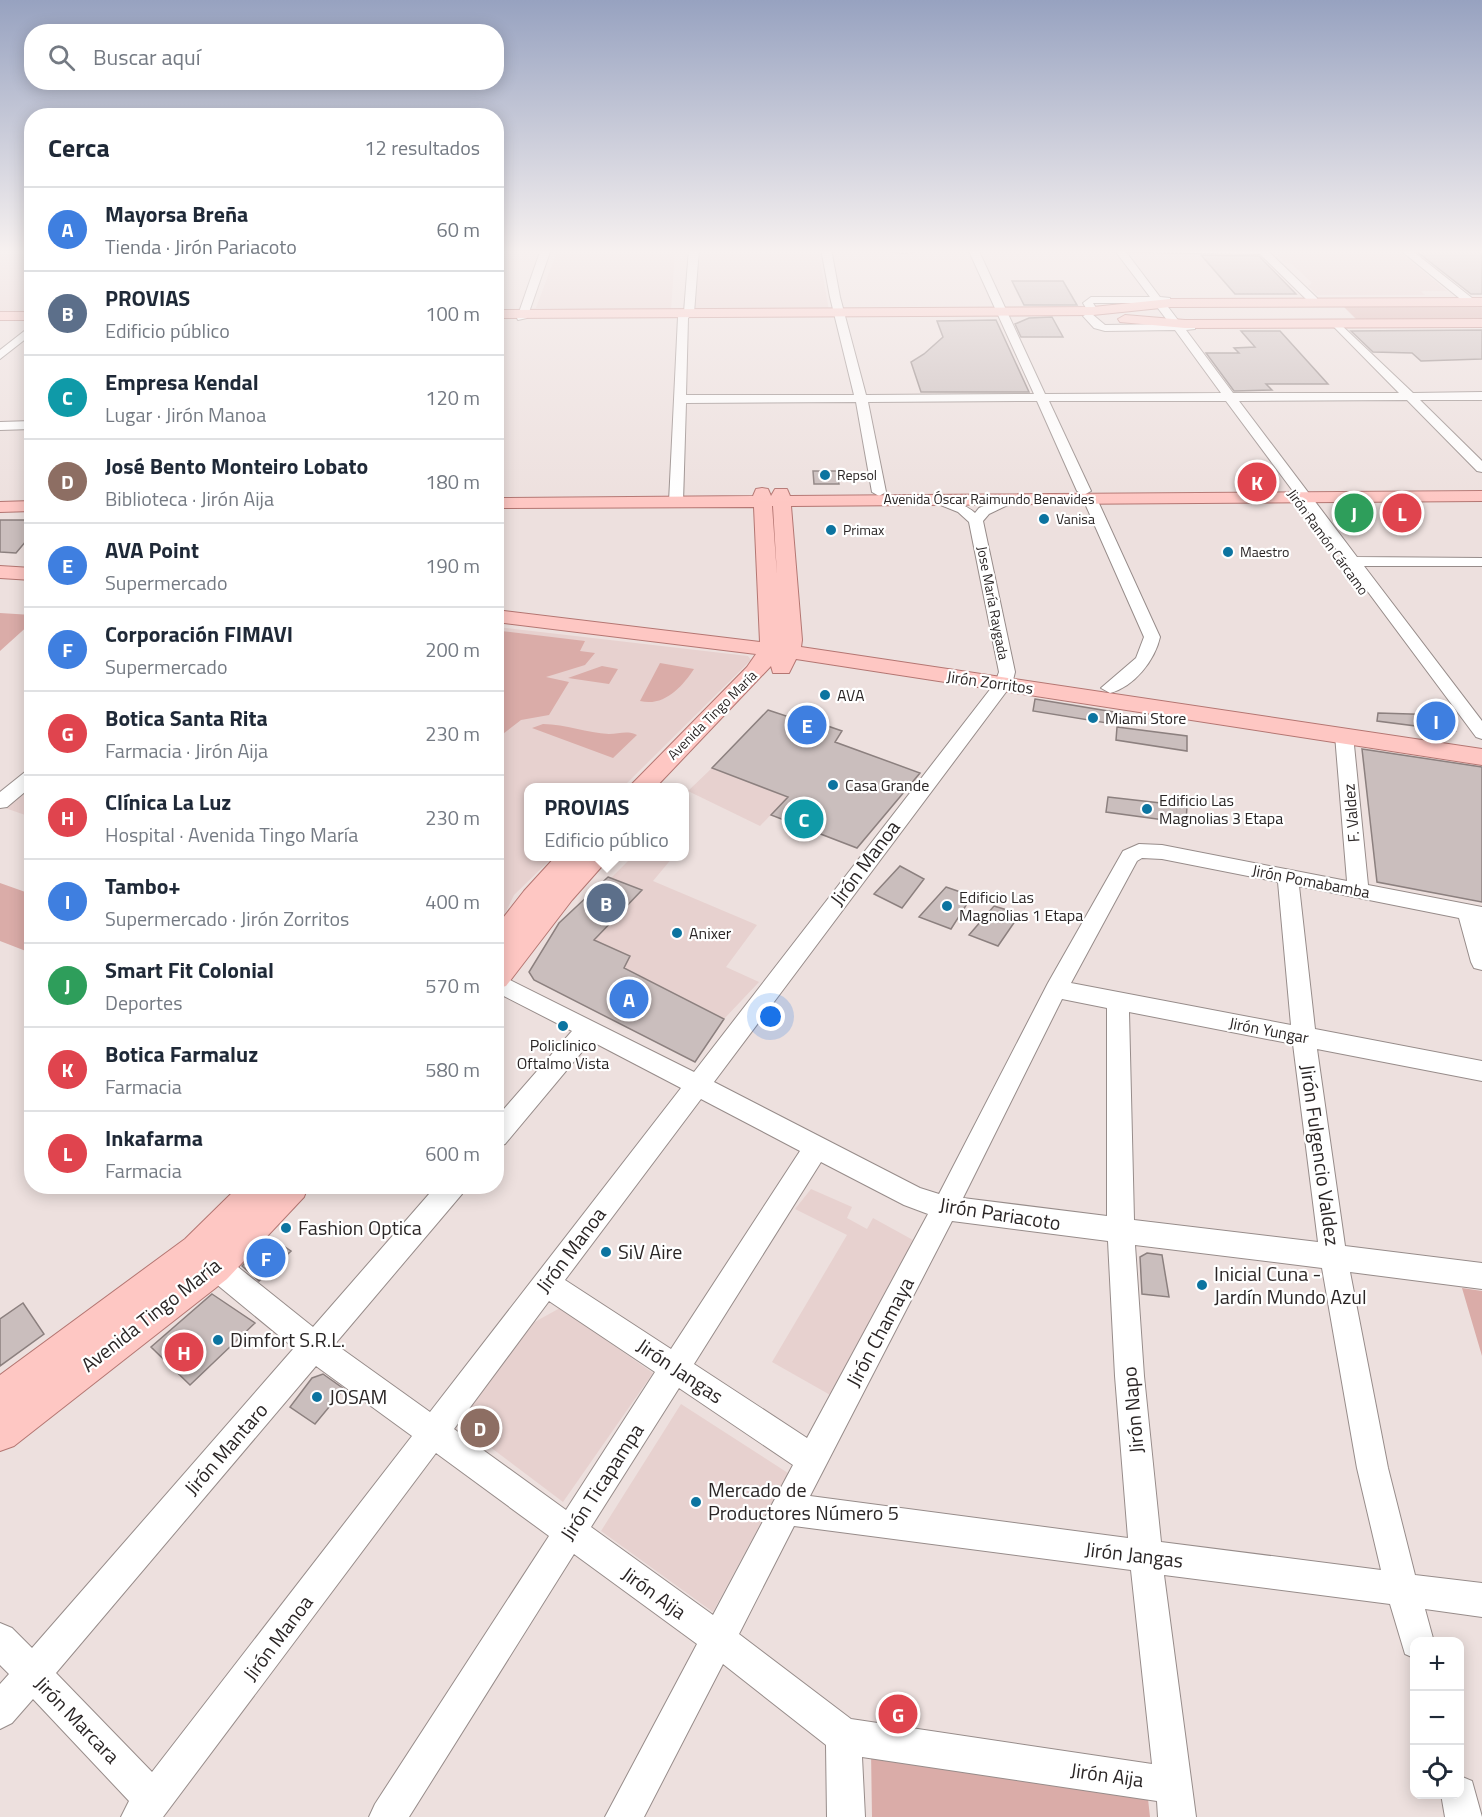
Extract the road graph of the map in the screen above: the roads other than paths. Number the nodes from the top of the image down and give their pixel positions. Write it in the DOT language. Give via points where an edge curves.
graph roads {
  1 [pos="685,334"];
  2 [pos="845,334"];
  3 [pos="1011,334"];
  4 [pos="1180,334"];
  5 [pos="1348,334"];
  6 [pos="24,335"];
  7 [pos="0,356"];
  8 [pos="1410,396"];
  9 [pos="1482,396"];
  10 [pos="1227,397"];
  11 [pos="861,398"];
  12 [pos="1040,398"];
  13 [pos="680,399"];
  14 [pos="24,425"];
  15 [pos="0,426"];
  16 [pos="1482,468"];
  17 [pos="1482,489"];
  18 [pos="879,492"];
  19 [pos="1298,494"];
  20 [pos="1087,495"];
  21 [pos="504,496"];
  22 [pos="1482,496"];
  23 [pos="771,497"];
  24 [pos="676,498"];
  25 [pos="24,499"];
  26 [pos="1009,499"];
  27 [pos="0,500"];
  28 [pos="935,500"];
  29 [pos="504,504"];
  30 [pos="24,506"];
  31 [pos="0,507"];
  32 [pos="976,521"];
  33 [pos="1354,561"];
  34 [pos="1482,562"];
  35 [pos="0,563"];
  36 [pos="24,564"];
  37 [pos="0,572"];
  38 [pos="24,574"];
  39 [pos="504,606"];
  40 [pos="504,617"];
  41 [pos="781,645"];
  42 [pos="1426,667"];
  43 [pos="1005,678"];
  44 [pos="1110,688"];
  45 [pos="1344,735"];
  46 [pos="1481,747"];
  47 [pos="24,782"];
  48 [pos="645,783"];
  49 [pos="671,783"];
  50 [pos="0,802"];
  51 [pos="1139,851"];
  52 [pos="567,861"];
  53 [pos="593,861"];
  54 [pos="1288,876"];
  55 [pos="1358,890"];
  56 [pos="1475,913"];
  57 [pos="504,937"];
  58 [pos="1482,962"];
  59 [pos="504,969"];
  60 [pos="504,983"];
  61 [pos="1056,989"];
  62 [pos="1118,1001"];
  63 [pos="589,1028"];
  64 [pos="1302,1036"];
  65 [pos="1482,1071"];
  66 [pos="697,1084"];
  67 [pos="504,1127"];
  68 [pos="816,1147"];
  69 [pos="256,1194"];
  70 [pos="283,1194"];
  71 [pos="446,1194"];
  72 [pos="945,1208"];
  73 [pos="1121,1231"];
  74 [pos="1335,1258"];
  75 [pos="206,1259"];
  76 [pos="1482,1276"];
  77 [pos="546,1283"];
  78 [pos="103,1338"];
  79 [pos="315,1347"];
  80 [pos="676,1369"];
  81 [pos="0,1398"];
  82 [pos="0,1432"];
  83 [pos="435,1432"];
  84 [pos="813,1460"];
  85 [pos="786,1509"];
  86 [pos="569,1533"];
  87 [pos="1146,1556"];
  88 [pos="1403,1590"];
  89 [pos="1482,1600"];
  90 [pos="1416,1637"];
  91 [pos="718,1639"];
  92 [pos="0,1640"];
  93 [pos="32,1673"];
  94 [pos="0,1711"];
  95 [pos="844,1736"];
  96 [pos="1460,1799"];
  97 [pos="1175,1801"];
  98 [pos="147,1808"];
  99 [pos="388,1817"];
  100 [pos="624,1817"];
  101 [pos="846,1817"];
  102 [pos="1464,1817"];
  1 -- 13 [label="street"];
  2 -- 11 [label="street"];
  3 -- 12 [label="street"];
  4 -- 10 [label="street, Jirón Ramón Cárcamo"];
  5 -- 8 [label="street"];
  6 -- 7 [label="street"];
  8 -- 9 [label="street"];
  8 -- 10 [label="street"];
  8 -- 16 [label="street"];
  10 -- 12 [label="street"];
  10 -- 19 [label="street, Jirón Ramón Cárcamo"];
  11 -- 12 [label="street"];
  11 -- 13 [label="street"];
  11 -- 18 [label="street"];
  12 -- 20 [label="street"];
  13 -- 24 [label="street"];
  14 -- 15 [label="street"];
  17 -- 19 [label="main road, Avenida Óscar Raimundo Benavides"];
  18 -- 20 [label="main road, Avenida Óscar Raimundo Benavides"];
  18 -- 23 [label="main road, Avenida Óscar Raimundo Benavides"];
  19 -- 20 [label="main road, Avenida Óscar Raimundo Benavides"];
  19 -- 22 [label="main road, Avenida Óscar Raimundo Benavides"];
  19 -- 33 [label="street, Jirón Ramón Cárcamo"];
  19 -- 42 [label="street, Jirón Ramón Cárcamo"];
  20 -- 26 [label="main road, Avenida Óscar Raimundo Benavides"];
  20 -- 44 [label="street" via="1152,637 1150,651 1140,666"];
  21 -- 24 [label="main road, Avenida Óscar Raimundo Benavides"];
  23 -- 24 [label="main road, Avenida Óscar Raimundo Benavides"];
  23 -- 28 [label="main road, Avenida Óscar Raimundo Benavides"];
  23 -- 41 [label="main road"];
  24 -- 29 [label="main road, Avenida Óscar Raimundo Benavides"];
  25 -- 27 [label="main road"];
  26 -- 28 [label="main road, Avenida Óscar Raimundo Benavides"];
  26 -- 32 [label="street" via="984,511"];
  28 -- 32 [label="street" via="963,509"];
  30 -- 31 [label="main road"];
  32 -- 43 [label="street, Jose María Raygada"];
  33 -- 34 [label="street"];
  33 -- 42 [label="street, Jirón Ramón Cárcamo"];
  35 -- 36 [label="main road"];
  37 -- 38 [label="main road"];
  39 -- 41 [label="main road, Jirón Zorritos"];
  40 -- 41 [label="main road, Jirón Zorritos"];
  41 -- 43 [label="main road, Jirón Zorritos"];
  41 -- 48 [label="main road, Avenida Tingo María"];
  41 -- 49 [label="main road, Avenida Tingo María" via="777,673"];
  42 -- 46 [label="street, Jirón Ramón Cárcamo"];
  43 -- 44 [label="main road, Jirón Zorritos"];
  43 -- 45 [label="main road, Jirón Zorritos"];
  43 -- 66 [label="street, Jirón Manoa"];
  44 -- 46 [label="main road, Jirón Zorritos"];
  45 -- 46 [label="main road, Jirón Zorritos"];
  45 -- 55 [label="street, F. Valdez"];
  47 -- 50 [label="street"];
  51 -- 54 [label="street, Jirón Pomabamba"];
  51 -- 61 [label="street, Jirón Chamaya" via="1124,864"];
  52 -- 57 [label="main road"];
  53 -- 59 [label="main road" via="557,899"];
  54 -- 55 [label="street, Jirón Pomabamba"];
  54 -- 64 [label="street, Jirón Fulgencio Valdez"];
  55 -- 56 [label="street, Jirón Pomabamba"];
  56 -- 58 [label="street"];
  60 -- 63 [label="street, Jirón Pariacoto"];
  61 -- 62 [label="street, Jirón Yungar"];
  61 -- 72 [label="street, Jirón Chamaya"];
  62 -- 64 [label="street, Jirón Yungar"];
  62 -- 73 [label="street, Jirón Napo"];
  63 -- 66 [label="street, Jirón Pariacoto"];
  63 -- 67 [label="street"];
  64 -- 65 [label="street, Jirón Yungar"];
  64 -- 74 [label="street, Jirón Fulgencio Valdez"];
  66 -- 68 [label="street, Jirón Pariacoto"];
  66 -- 77 [label="street, Jirón Manoa"];
  68 -- 72 [label="street, Jirón Pariacoto" via="914,1197"];
  68 -- 80 [label="street, Jirón Ticapampa"];
  69 -- 75 [label="main road, Avenida Tingo María"];
  70 -- 75 [label="main road, Avenida Tingo María"];
  71 -- 79 [label="street, Jirón Mantaro"];
  72 -- 73 [label="street, Jirón Pariacoto"];
  72 -- 84 [label="street, Jirón Chamaya"];
  73 -- 74 [label="street, Jirón Pariacoto"];
  73 -- 87 [label="street, Jirón Napo"];
  74 -- 76 [label="street, Jirón Pariacoto"];
  74 -- 88 [label="street, Jirón Fulgencio Valdez" via="1367,1445"];
  75 -- 78 [label="main road, Avenida Tingo María"];
  75 -- 79 [label="street, Jirón Aija"];
  77 -- 80 [label="street, Jirón Jangas"];
  77 -- 83 [label="street, Jirón Manoa"];
  78 -- 81 [label="main road, Avenida Tingo María"];
  78 -- 82 [label="main road, Avenida Tingo María"];
  79 -- 83 [label="street, Jirón Aija"];
  79 -- 93 [label="street, Jirón Mantaro"];
  80 -- 84 [label="street, Jirón Jangas"];
  80 -- 86 [label="street, Jirón Ticapampa"];
  83 -- 86 [label="street, Jirón Aija"];
  83 -- 98 [label="street, Jirón Manoa"];
  84 -- 85 [label="street, Jirón Chamaya"];
  85 -- 87 [label="street, Jirón Jangas"];
  85 -- 91 [label="street, Jirón Chamaya"];
  86 -- 91 [label="street, Jirón Aija"];
  86 -- 99 [label="street, Jirón Ticapampa"];
  87 -- 88 [label="street, Jirón Jangas"];
  87 -- 97 [label="street, Jirón Napo"];
  88 -- 89 [label="street, Jirón Jangas"];
  88 -- 90 [label="street, Jirón Fulgencio Valdez"];
  91 -- 95 [label="street, Jirón Aija"];
  91 -- 100 [label="street, Jirón Chamaya"];
  92 -- 93 [label="street, Jirón Marcara"];
  93 -- 94 [label="street, Jirón Mantaro"];
  93 -- 98 [label="street, Jirón Marcara"];
  95 -- 97 [label="street, Jirón Aija"];
  95 -- 101 [label="street"];
  96 -- 102 [label="street"];
}
